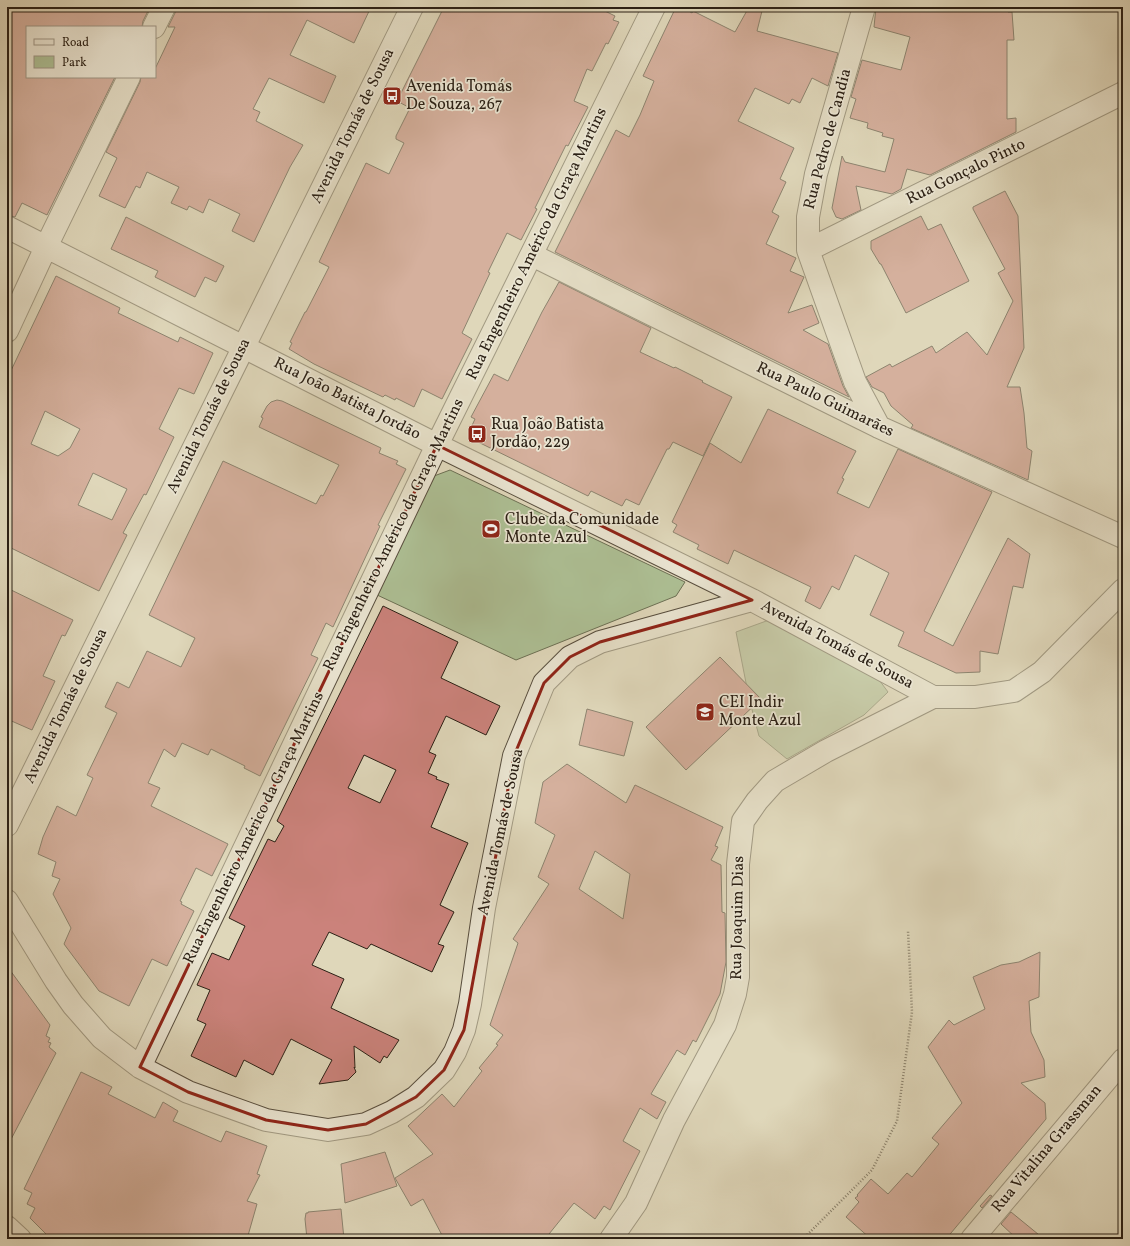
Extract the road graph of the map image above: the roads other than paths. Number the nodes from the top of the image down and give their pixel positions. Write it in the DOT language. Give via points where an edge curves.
graph roads {
  1 [pos="164,7"];
  2 [pos="412,7"];
  3 [pos="654,7"];
  4 [pos="864,7"];
  5 [pos="154,26"];
  6 [pos="130,78"];
  7 [pos="1123,93"];
  8 [pos="7,227"];
  9 [pos="46,247"];
  10 [pos="808,250"];
  11 [pos="532,255"];
  12 [pos="7,331"];
  13 [pos="244,347"];
  14 [pos="879,427"];
  15 [pos="437,445"];
  16 [pos="1123,537"];
  17 [pos="1123,590"];
  18 [pos="752,600"];
  19 [pos="933,697"];
  20 [pos="7,825"];
  21 [pos="7,901"];
  22 [pos="1123,1060"];
  23 [pos="140,1067"];
  24 [pos="7,1227"];
  25 [pos="20,1239"];
  26 [pos="611,1239"];
  27 [pos="972,1239"];
  1 -- 5 [label="street"];
  2 -- 13 [label="street, Avenida Tomás de Sousa"];
  3 -- 11 [label="street, Rua Engenheiro Américo da Graça Martins"];
  4 -- 10 [label="street, Rua Pedro de Candia" via="816,174 808,217"];
  6 -- 9 [label="street"];
  7 -- 10 [label="street, Rua Gonçalo Pinto"];
  8 -- 9 [label="street, Rua João Batista Jordão"];
  9 -- 12 [label="street"];
  9 -- 13 [label="street, Rua João Batista Jordão"];
  10 -- 14 [label="street, Rua Pedro de Candia" via="855,382"];
  11 -- 14 [label="street, Rua Paulo Guimarães"];
  11 -- 15 [label="street, Rua Engenheiro Américo da Graça Martins"];
  13 -- 15 [label="street, Rua João Batista Jordão"];
  13 -- 20 [label="street, Avenida Tomás de Sousa"];
  14 -- 16 [label="street, Rua Paulo Guimarães"];
  15 -- 18 [label="street, Rua João Batista Jordão"];
  15 -- 23 [label="street, Rua Engenheiro Américo da Graça Martins"];
  17 -- 19 [label="street, Avenida Tomás de Sousa" via="1042,672 1014,691 975,697"];
  18 -- 19 [label="street, Avenida Tomás de Sousa"];
  18 -- 23 [label="street, Avenida Tomás de Sousa" via="600,642 570,656 544,683 514,756 484,908 464,1030 444,1070 416,1098 366,1124 328,1130 266,1120 188,1092"];
  19 -- 26 [label="street, Rua Joaquim Dias" via="826,751 775,781 743,821 738,864 738,977 735,994 725,1025 674,1120 636,1203"];
  21 -- 23 [label="street, Avenida Tomás de Sousa" via="73,1005 102,1038"];
  22 -- 27 [label="street, Rua Vitalina Grassman"];
  24 -- 25 [label="street"];
}
